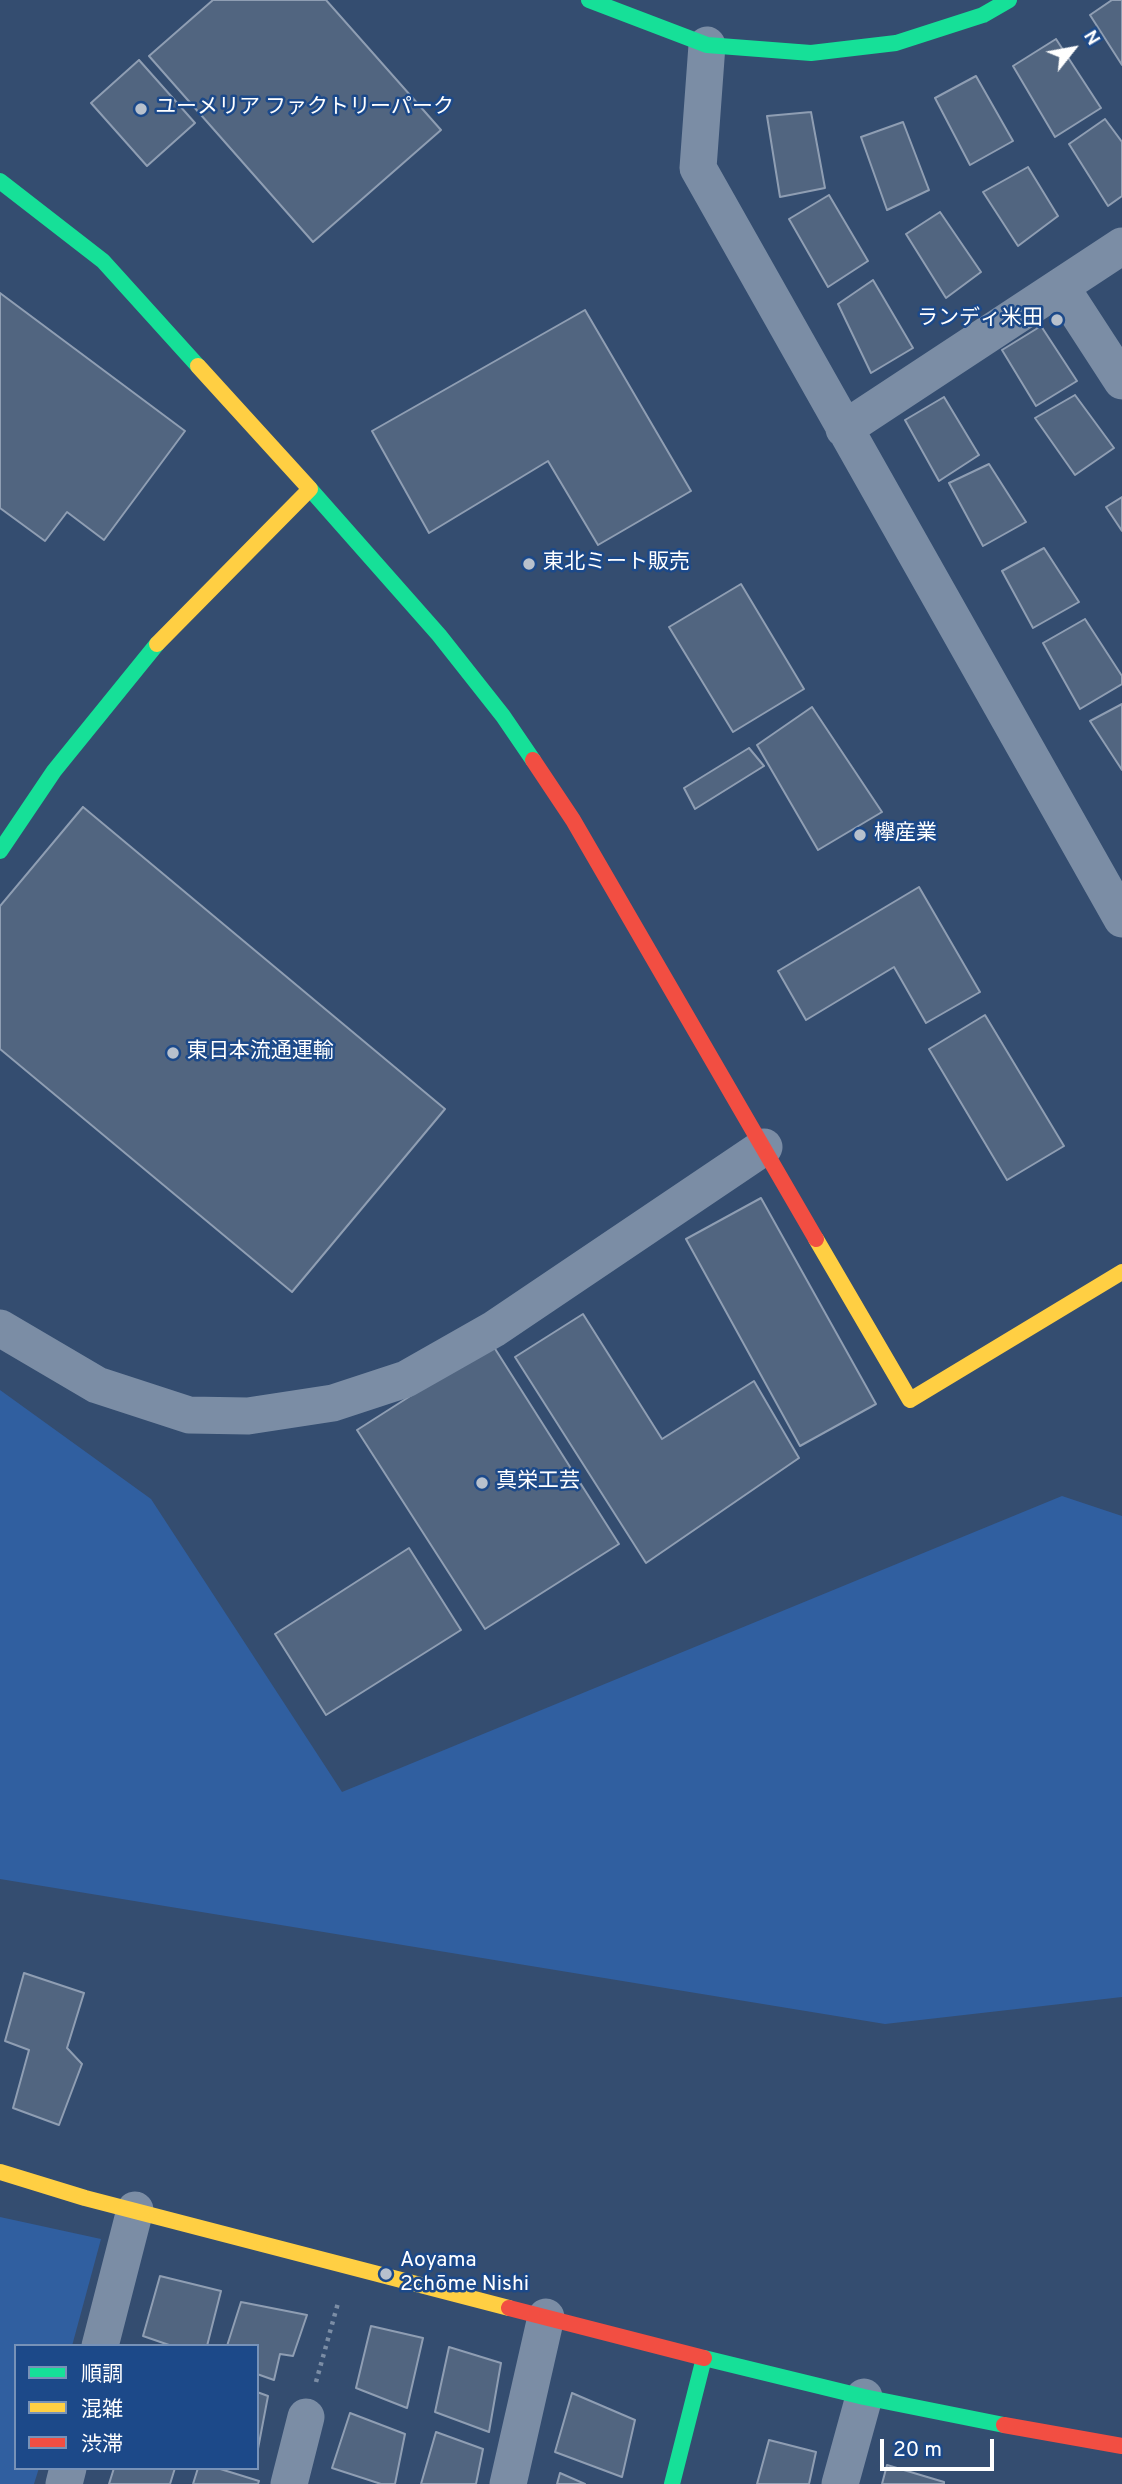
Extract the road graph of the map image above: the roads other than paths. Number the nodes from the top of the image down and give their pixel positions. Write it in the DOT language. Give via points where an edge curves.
graph roads {
  1 [pos="589,0"];
  2 [pos="1009,0"];
  3 [pos="707,45"];
  4 [pos="0,181"];
  5 [pos="1122,246"];
  6 [pos="1062,287"];
  7 [pos="1122,381"];
  8 [pos="844,429"];
  9 [pos="310,489"];
  10 [pos="0,851"];
  11 [pos="1122,919"];
  12 [pos="764,1147"];
  13 [pos="1122,1272"];
  14 [pos="0,1328"];
  15 [pos="0,2172"];
  16 [pos="135,2210"];
  17 [pos="546,2317"];
  18 [pos="101,2344"];
  19 [pos="704,2358"];
  20 [pos="864,2397"];
  21 [pos="306,2417"];
  22 [pos="1122,2446"];
  23 [pos="289,2484"];
  24 [pos="508,2484"];
  25 [pos="672,2484"];
  26 [pos="841,2484"];
  1 -- 3 [label="street"];
  2 -- 3 [label="street" via="984,15 896,43 811,53"];
  3 -- 8 [label="street" via="698,168"];
  4 -- 9 [label="street" via="103,261"];
  5 -- 6 [label="street"];
  6 -- 7 [label="street"];
  6 -- 8 [label="street"];
  8 -- 11 [label="street"];
  9 -- 10 [label="street" via="141,661 54,771"];
  9 -- 12 [label="street" via="439,635 503,716 573,820"];
  12 -- 13 [label="street" via="910,1400"];
  12 -- 14 [label="street" via="495,1329 405,1378 333,1403 248,1416 190,1415 97,1384"];
  15 -- 16 [label="street"];
  16 -- 17 [label="street"];
  16 -- 18 [label="street"];
  17 -- 19 [label="street"];
  17 -- 24 [label="street"];
  19 -- 20 [label="street"];
  19 -- 25 [label="street"];
  20 -- 22 [label="street"];
  20 -- 26 [label="street"];
  21 -- 23 [label="street"];
}
